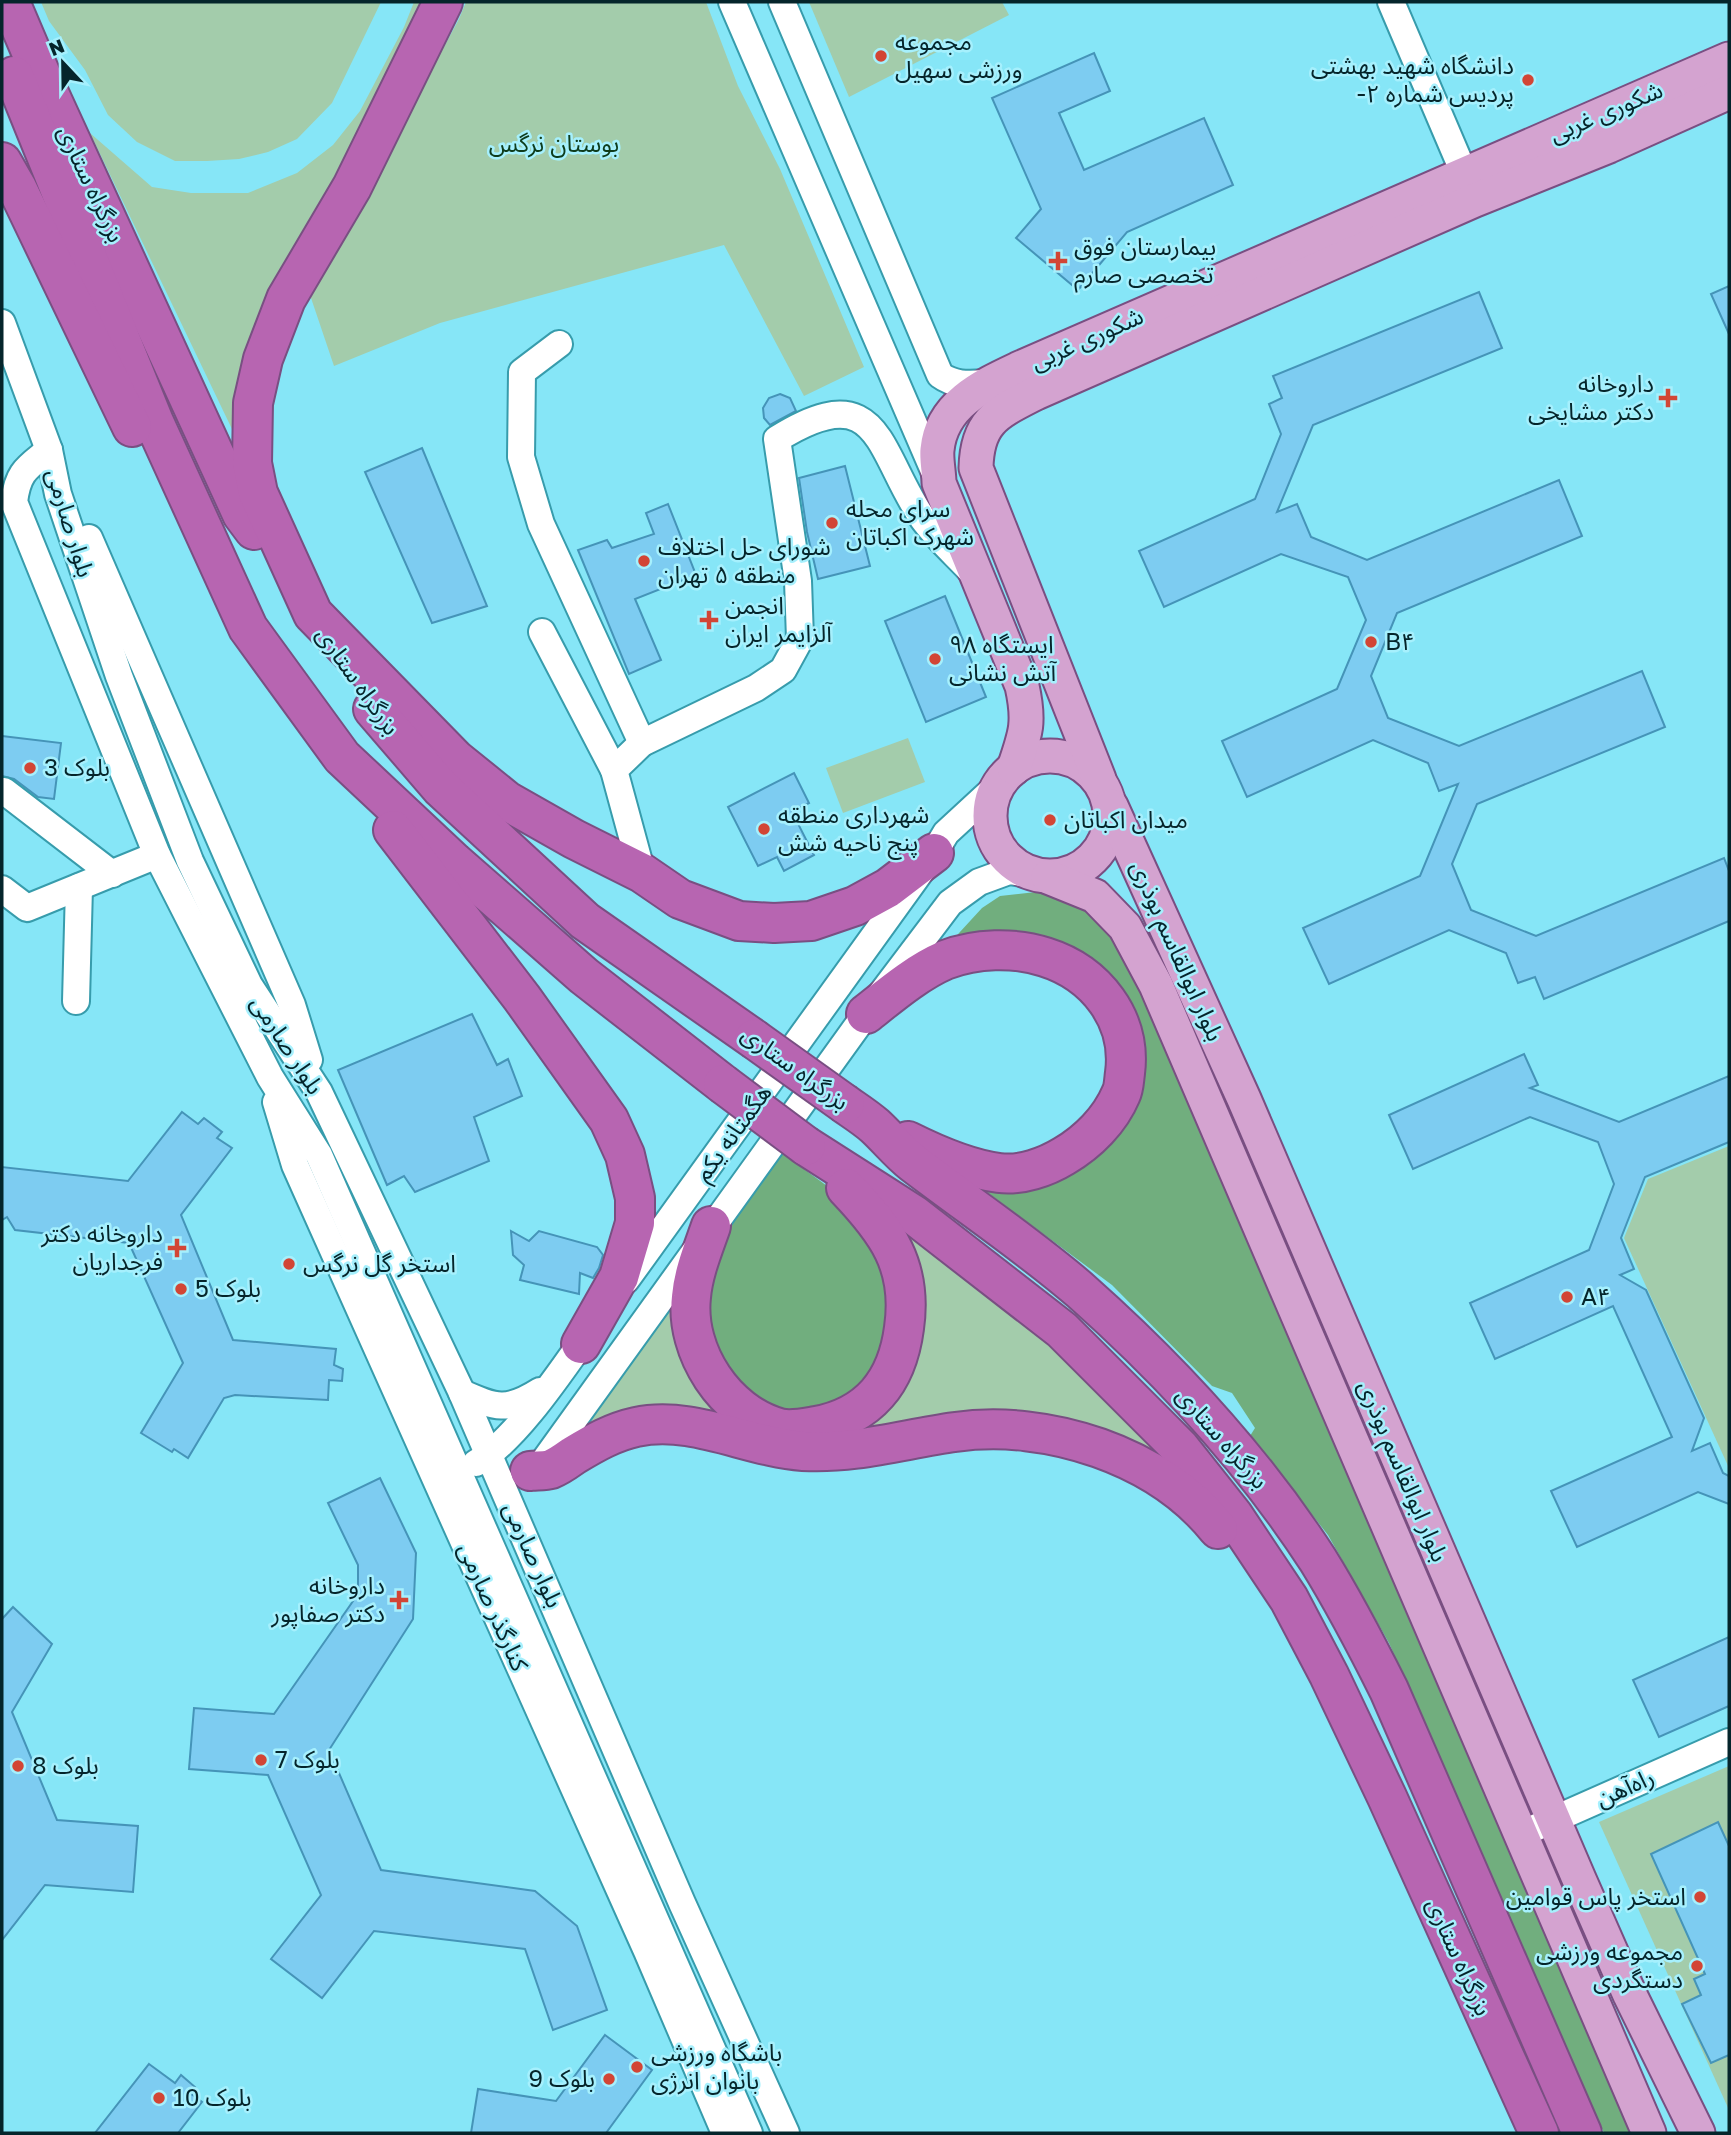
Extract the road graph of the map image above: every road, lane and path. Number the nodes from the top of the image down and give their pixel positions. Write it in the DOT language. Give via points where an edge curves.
graph roads {
  1 [pos="10,2"];
  2 [pos="443,2"];
  3 [pos="732,2"];
  4 [pos="782,2"];
  5 [pos="1391,2"];
  6 [pos="2,47"];
  7 [pos="1729,59"];
  8 [pos="1729,92"];
  9 [pos="21,96"];
  10 [pos="2,162"];
  11 [pos="1469,186"];
  12 [pos="2,323"];
  13 [pos="559,344"];
  14 [pos="988,383"];
  15 [pos="49,450"];
  16 [pos="939,483"];
  17 [pos="58,494"];
  18 [pos="975,575"];
  19 [pos="313,614"];
  20 [pos="248,628"];
  21 [pos="542,632"];
  22 [pos="642,743"];
  23 [pos="342,757"];
  24 [pos="614,769"];
  25 [pos="1006,776"];
  26 [pos="4,791"];
  27 [pos="1105,793"];
  28 [pos="934,853"];
  29 [pos="157,855"];
  30 [pos="642,873"];
  31 [pos="112,874"];
  32 [pos="1038,876"];
  33 [pos="79,887"];
  34 [pos="2,889"];
  35 [pos="76,1001"];
  36 [pos="866,1014"];
  37 [pos="270,1077"];
  38 [pos="1235,1080"];
  39 [pos="319,1092"];
  40 [pos="1203,1093"];
  41 [pos="859,1114"];
  42 [pos="806,1146"];
  43 [pos="711,1226"];
  44 [pos="581,1344"];
  45 [pos="550,1385"];
  46 [pos="462,1392"];
  47 [pos="489,1455"];
  48 [pos="459,1473"];
  49 [pos="519,1478"];
  50 [pos="474,1506"];
  51 [pos="1329,1675"];
  52 [pos="1729,1742"];
  53 [pos="1553,1820"];
  54 [pos="1521,1834"];
  55 [pos="682,1903"];
  56 [pos="656,1917"];
  57 [pos="695,1931"];
  58 [pos="657,1947"];
  59 [pos="708,1959"];
  60 [pos="679,1972"];
  61 [pos="725,2133"];
  62 [pos="749,2133"];
  63 [pos="786,2133"];
  64 [pos="1539,2133"];
  65 [pos="1582,2133"];
  66 [pos="1649,2133"];
  67 [pos="1698,2133"];
  1 -- 9 [label="highway, بزرگراه ستاری"];
  2 -- 19 [label="highway" via="352,187 286,299 253,403 252,463 258,494"];
  3 -- 16 [label="street"];
  4 -- 14 [label="street" via="940,375 949,382"];
  5 -- 11 [label="street"];
  6 -- 9 [label="highway, بزرگراه ستاری"];
  7 -- 11 [label="main road, شکوری غربی"];
  8 -- 11 [label="main road, شکوری غربی" via="1620,141"];
  9 -- 19 [label="highway, بزرگراه ستاری" via="242,514"];
  9 -- 20 [label="highway, بزرگراه ستاری" via="154,422"];
  10 -- 20 [label="highway" via="153,471 210,576"];
  11 -- 14 [label="main road, شکوری غربی"];
  11 -- 27 [label="main road, شکوری غربی" via="1035,393 1000,412 984,428 976,449 976,468"];
  12 -- 15 [label="street"];
  13 -- 22 [label="street" via="522,372 521,457 541,524"];
  14 -- 16 [label="main road, شکوری غربی" via="962,400 944,421 937,450"];
  15 -- 17 [label="street, بلوار صارمی"];
  15 -- 29 [label="street, بلوار صارمی" via="16,483 14,502"];
  16 -- 18 [label="main road, شکوری غربی"];
  17 -- 39 [label="street" via="91,541 292,1005"];
  17 -- 39 [label="street, بلوار صارمی" via="119,676 190,861 248,985"];
  18 -- 22 [label="street" via="924,519 868,423 836,413 801,424 777,439 798,580 800,639 783,670 756,688"];
  18 -- 25 [label="main road, شکوری غربی" via="1027,710 1027,733"];
  19 -- 30 [label="highway" via="455,759 507,801"];
  19 -- 41 [label="highway, بزرگراه ستاری, bridge" via="376,714 460,807 585,921"];
  20 -- 23 [label="highway, بزرگراه ستاری"];
  21 -- 24 [label="street"];
  22 -- 24 [label="street"];
  23 -- 42 [label="highway, بزرگراه ستاری, bridge" via="584,976"];
  23 -- 44 [label="highway" via="609,1120 625,1155 635,1198 635,1223 619,1277"];
  24 -- 30 [label="street"];
  25 -- 27 [label="main road" via="1035,757 1059,756 1082,764"];
  25 -- 28 [label="street, هگمتانه یکم" via="946,833"];
  25 -- 32 [label="main road" via="990,804 990,826 1010,863"];
  26 -- 31 [label="street"];
  27 -- 32 [label="main road" via="1110,833 1097,857 1075,872"];
  27 -- 38 [label="main road, بلوار ابوالقاسم بوذری"];
  28 -- 30 [label="highway" via="855,906 811,920 774,923 739,921 680,899"];
  28 -- 44 [label="street, هگمتانه یکم"];
  29 -- 31 [label="street"];
  29 -- 37 [label="street, بلوار صارمی"];
  31 -- 33 [label="street"];
  32 -- 36 [label="street, هگمتانه یکم" via="1009,872 979,882 950,903"];
  32 -- 40 [label="main road, بلوار ابوالقاسم بوذری" via="1095,897 1125,928 1156,985"];
  33 -- 34 [label="street" via="27,908"];
  33 -- 35 [label="street"];
  36 -- 41 [label="highway" via="944,961 1000,950 1028,952 1061,962 1085,976 1106,998 1122,1029 1127,1058 1122,1093 1105,1122 1079,1147 1045,1167 1001,1174 970,1166 918,1146"];
  36 -- 43 [label="street, هگمتانه یکم"];
  37 -- 48 [label="street, بلوار صارمی" via="319,1155"];
  37 -- 58 [label="street, کنارگذر صارمی" via="295,1165"];
  38 -- 40 [label="main road"];
  38 -- 53 [label="main road, بلوار ابوالقاسم بوذری"];
  39 -- 46 [label="street, بلوار صارمی"];
  40 -- 54 [label="main road, بلوار ابوالقاسم بوذری"];
  41 -- 65 [label="highway, بزرگراه ستاری" via="910,1161 1079,1290 1141,1347 1215,1426 1318,1560 1389,1690"];
  42 -- 43 [label="highway" via="878,1222 901,1265 906,1301 903,1339 896,1362 872,1402 831,1423 781,1429 742,1409 724,1392 697,1349 692,1326 694,1279"];
  42 -- 51 [label="highway, بزرگراه ستاری" via="914,1215 1062,1329 1116,1382 1180,1448 1233,1515 1289,1599"];
  43 -- 49 [label="street, هگمتانه یکم" via="544,1461"];
  44 -- 45 [label="street, هگمتانه یکم"];
  45 -- 46 [label="street" via="510,1406 491,1406"];
  45 -- 47 [label="street, هگمتانه یکم"];
  46 -- 47 [label="street, بلوار صارمی"];
  47 -- 48 [label="street, هگمتانه یکم"];
  47 -- 49 [label="street, بلوار صارمی"];
  48 -- 50 [label="street, بلوار صارمی"];
  49 -- 50 [label="street, هگمتانه یکم"];
  49 -- 51 [label="highway" via="551,1469 602,1438 664,1424 803,1451 873,1448 998,1428 1066,1437 1132,1463 1193,1501"];
  49 -- 55 [label="street, بلوار صارمی" via="523,1532"];
  50 -- 56 [label="street, بلوار صارمی"];
  51 -- 64 [label="highway, بزرگراه ستاری"];
  52 -- 53 [label="street, راه‌آهن"];
  53 -- 54 [label="street, راه‌آهن"];
  53 -- 67 [label="main road, بلوار ابوالقاسم بوذری"];
  54 -- 66 [label="main road, بلوار ابوالقاسم بوذری"];
  55 -- 56 [label="street"];
  55 -- 57 [label="street, بلوار صارمی"];
  56 -- 58 [label="street, بلوار صارمی"];
  57 -- 58 [label="street"];
  57 -- 59 [label="street, بلوار صارمی"];
  58 -- 60 [label="street, بلوار صارمی"];
  58 -- 61 [label="street, کنارگذر صارمی"];
  59 -- 60 [label="street"];
  59 -- 63 [label="street, بلوار صارمی"];
  60 -- 62 [label="street, بلوار صارمی"];
}
